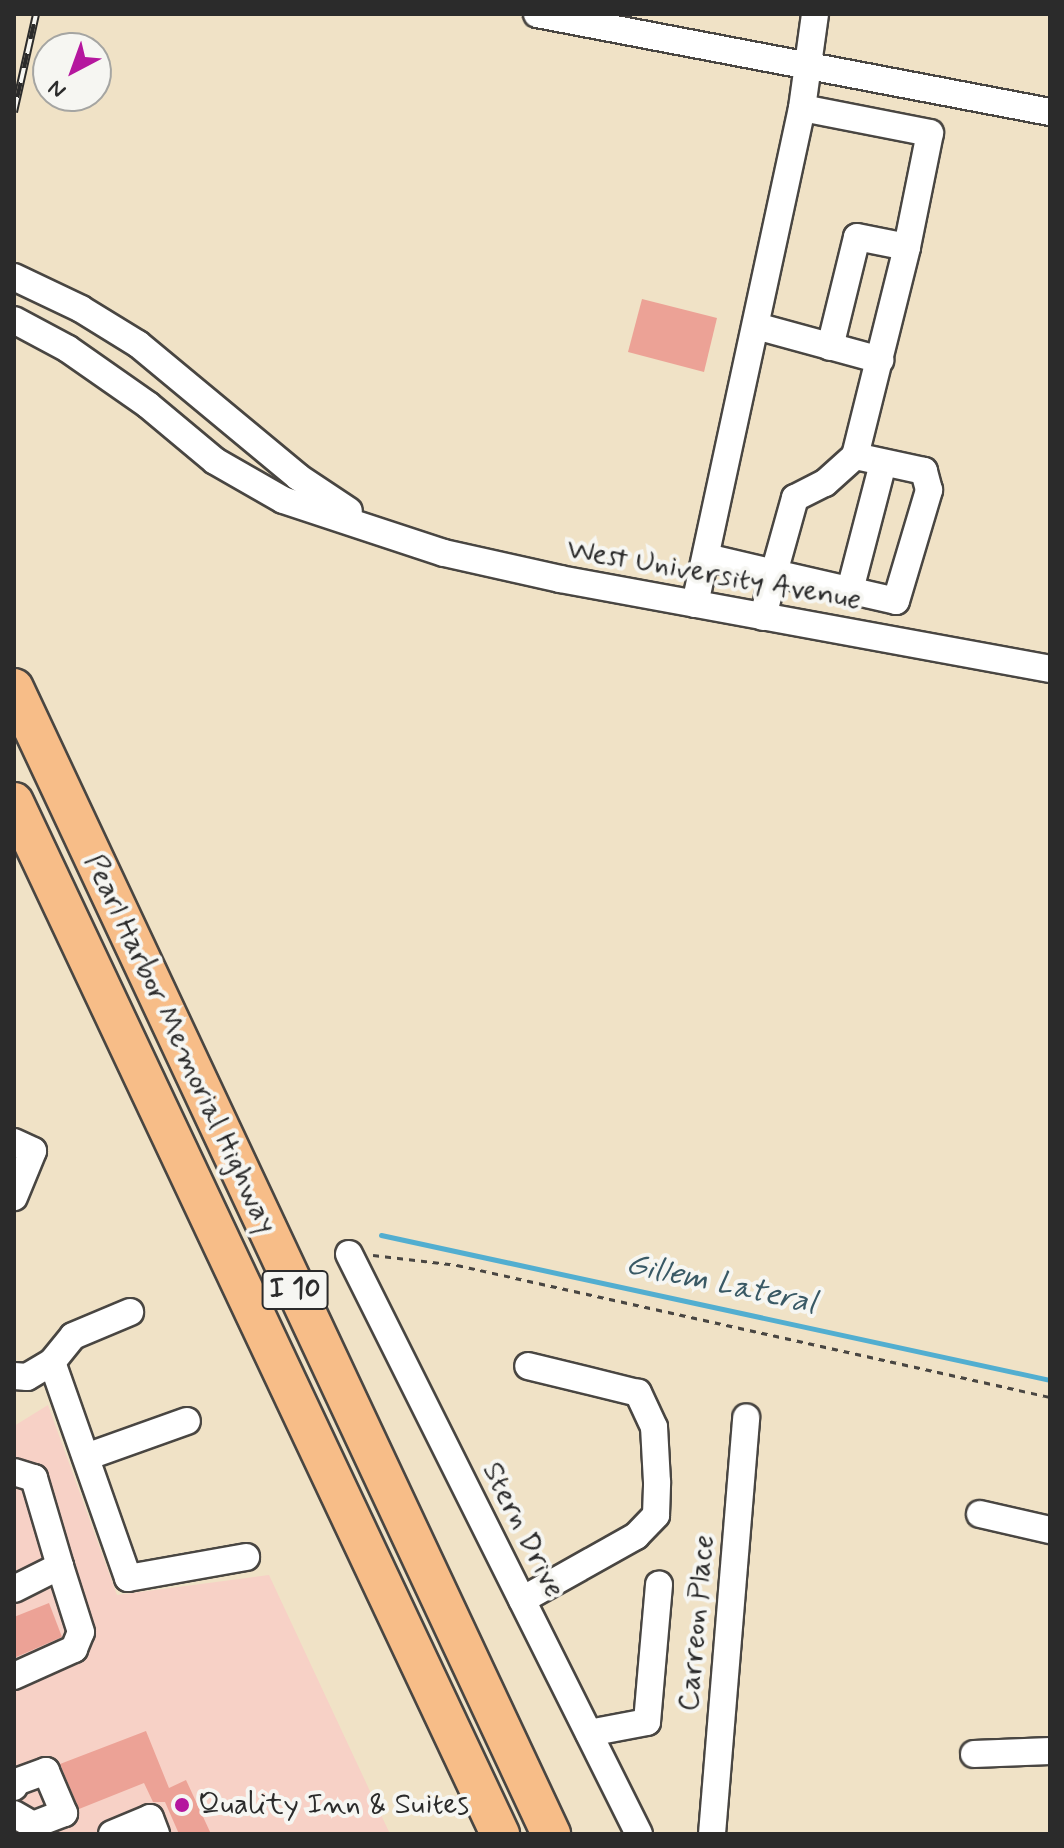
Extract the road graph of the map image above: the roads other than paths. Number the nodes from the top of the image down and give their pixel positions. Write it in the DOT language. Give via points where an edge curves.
graph roads {
  1 [pos="537,14"];
  2 [pos="815,14"];
  3 [pos="807,68"];
  4 [pos="802,108"];
  5 [pos="1050,112"];
  6 [pos="907,247"];
  7 [pos="14,277"];
  8 [pos="14,320"];
  9 [pos="756,326"];
  10 [pos="830,347"];
  11 [pos="880,360"];
  12 [pos="855,456"];
  13 [pos="883,463"];
  14 [pos="372,527"];
  15 [pos="706,557"];
  16 [pos="774,573"];
  17 [pos="850,590"];
  18 [pos="695,604"];
  19 [pos="763,617"];
  20 [pos="1050,669"];
  21 [pos="14,688"];
  22 [pos="14,802"];
  23 [pos="14,1142"];
  24 [pos="14,1197"];
  25 [pos="349,1254"];
  26 [pos="130,1312"];
  27 [pos="52,1362"];
  28 [pos="528,1366"];
  29 [pos="14,1376"];
  30 [pos="746,1417"];
  31 [pos="187,1421"];
  32 [pos="86,1457"];
  33 [pos="14,1472"];
  34 [pos="980,1514"];
  35 [pos="1050,1530"];
  36 [pos="246,1557"];
  37 [pos="60,1566"];
  38 [pos="659,1585"];
  39 [pos="14,1589"];
  40 [pos="522,1600"];
  41 [pos="14,1676"];
  42 [pos="589,1733"];
  43 [pos="1050,1751"];
  44 [pos="974,1754"];
  45 [pos="14,1787"];
  46 [pos="14,1814"];
  47 [pos="112,1834"];
  48 [pos="156,1834"];
  49 [pos="500,1834"];
  50 [pos="551,1834"];
  51 [pos="639,1834"];
  52 [pos="712,1834"];
  1 -- 3 [label="street"];
  2 -- 3 [label="street"];
  3 -- 4 [label="street"];
  3 -- 5 [label="street"];
  4 -- 6 [label="street" via="930,133"];
  4 -- 9 [label="street"];
  6 -- 10 [label="street" via="857,237"];
  6 -- 11 [label="street"];
  7 -- 14 [label="street, West University Avenue" via="138,344 298,477"];
  8 -- 14 [label="street, West University Avenue" via="68,349 148,405 215,461 283,500"];
  9 -- 10 [label="street"];
  9 -- 15 [label="street"];
  10 -- 11 [label="street"];
  11 -- 12 [label="street"];
  12 -- 13 [label="street"];
  12 -- 16 [label="street" via="825,483 795,498"];
  13 -- 17 [label="street"];
  13 -- 17 [label="street" via="924,471 929,490 896,601"];
  14 -- 18 [label="street, West University Avenue" via="444,553"];
  15 -- 16 [label="street"];
  15 -- 18 [label="street"];
  16 -- 17 [label="street"];
  16 -- 19 [label="street"];
  18 -- 19 [label="street, West University Avenue"];
  19 -- 20 [label="street, West University Avenue"];
  21 -- 50 [label="highway, Pearl Harbor Memorial Highway / I 10"];
  22 -- 49 [label="highway, Pearl Harbor Memorial Highway / I 10"];
  23 -- 24 [label="street" via="33,1151"];
  25 -- 40 [label="street, Stern Drive"];
  26 -- 27 [label="street" via="73,1336"];
  27 -- 29 [label="street" via="27,1377"];
  27 -- 32 [label="street"];
  28 -- 40 [label="street" via="638,1393 654,1427 657,1482 656,1515 636,1536"];
  30 -- 52 [label="street, Carreon Place"];
  31 -- 32 [label="street"];
  32 -- 36 [label="street" via="128,1578"];
  33 -- 37 [label="street" via="34,1478"];
  34 -- 35 [label="street"];
  37 -- 39 [label="street"];
  37 -- 41 [label="street" via="81,1632 74,1649"];
  38 -- 42 [label="street" via="647,1722"];
  40 -- 42 [label="street, Stern Drive"];
  42 -- 51 [label="street, Stern Drive"];
  43 -- 44 [label="street"];
  45 -- 46 [label="street" via="46,1771 64,1813 33,1825"];
  47 -- 48 [label="street" via="150,1818"];
}
